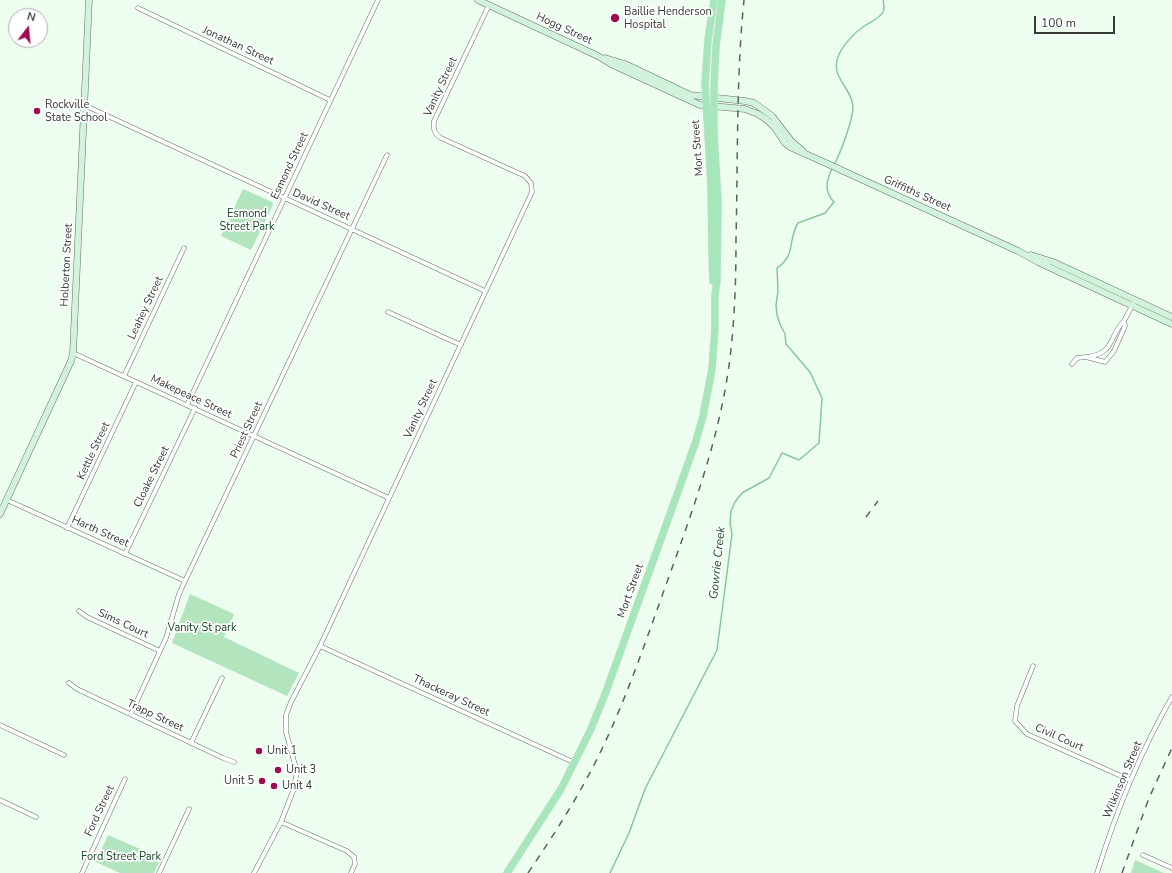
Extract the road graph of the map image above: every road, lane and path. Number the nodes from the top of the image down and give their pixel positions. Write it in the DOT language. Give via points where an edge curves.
graph roads {
  1 [pos="89,0"];
  2 [pos="378,0"];
  3 [pos="478,0"];
  4 [pos="714,0"];
  5 [pos="722,0"];
  6 [pos="489,5"];
  7 [pos="138,8"];
  8 [pos="598,56"];
  9 [pos="710,97"];
  10 [pos="330,100"];
  11 [pos="84,104"];
  12 [pos="710,107"];
  13 [pos="387,155"];
  14 [pos="808,155"];
  15 [pos="285,198"];
  16 [pos="351,228"];
  17 [pos="184,248"];
  18 [pos="485,291"];
  19 [pos="1133,302"];
  20 [pos="388,312"];
  21 [pos="1172,317"];
  22 [pos="1124,321"];
  23 [pos="1172,324"];
  24 [pos="461,345"];
  25 [pos="73,353"];
  26 [pos="1086,357"];
  27 [pos="1072,364"];
  28 [pos="124,376"];
  29 [pos="136,382"];
  30 [pos="187,405"];
  31 [pos="194,408"];
  32 [pos="254,436"];
  33 [pos="389,498"];
  34 [pos="7,500"];
  35 [pos="0,514"];
  36 [pos="67,528"];
  37 [pos="125,554"];
  38 [pos="185,581"];
  39 [pos="79,611"];
  40 [pos="320,646"];
  41 [pos="160,651"];
  42 [pos="1033,666"];
  43 [pos="222,678"];
  44 [pos="69,683"];
  45 [pos="1172,697"];
  46 [pos="131,714"];
  47 [pos="0,725"];
  48 [pos="191,743"];
  49 [pos="64,755"];
  50 [pos="234,762"];
  51 [pos="575,763"];
  52 [pos="125,779"];
  53 [pos="1130,780"];
  54 [pos="0,800"];
  55 [pos="189,809"];
  56 [pos="36,817"];
  57 [pos="281,822"];
  58 [pos="1144,855"];
  59 [pos="1172,868"];
  60 [pos="82,873"];
  61 [pos="159,873"];
  62 [pos="254,873"];
  63 [pos="351,873"];
  64 [pos="507,873"];
  65 [pos="1098,873"];
  1 -- 11 [label="street, Holberton Street"];
  2 -- 10 [label="street, Esmond Street"];
  3 -- 6 [label="street, Hogg Street"];
  4 -- 9 [label="main road, Mort Street" via="706,61"];
  5 -- 9 [label="main road, Mort Street" via="714,86"];
  6 -- 8 [label="street, Hogg Street"];
  6 -- 18 [label="street, Vanity Street" via="433,129 441,138 525,176 531,183 532,192"];
  7 -- 10 [label="street, Jonathan Street"];
  8 -- 9 [label="street, Hogg Street" via="626,64 690,95"];
  8 -- 12 [label="street, Hogg Street" via="683,98"];
  9 -- 12 [label="main road, Mort Street"];
  9 -- 14 [label="street, Griffiths Street" via="745,101 763,109 778,122 792,142"];
  10 -- 15 [label="street, Esmond Street"];
  11 -- 15 [label="street, David Street"];
  11 -- 25 [label="street, Holberton Street"];
  12 -- 14 [label="street, Griffiths Street" via="745,109 758,114 775,128 785,143"];
  12 -- 51 [label="main road, Mort Street" via="718,226 717,281 712,369 704,416 604,696"];
  13 -- 16 [label="street, Priest Street"];
  14 -- 19 [label="street, Griffiths Street" via="1038,262"];
  15 -- 16 [label="street, David Street"];
  15 -- 30 [label="street, Esmond Street"];
  16 -- 18 [label="street, David Street"];
  16 -- 32 [label="street, Priest Street"];
  17 -- 28 [label="street, Leahey Street"];
  18 -- 24 [label="street, Vanity Street"];
  19 -- 21 [label="street, Griffiths Street"];
  19 -- 22 [label="street"];
  19 -- 23 [label="street, Griffiths Street"];
  20 -- 24 [label="street"];
  22 -- 26 [label="street" via="1105,351"];
  22 -- 26 [label="street" via="1125,326 1114,351 1104,362"];
  24 -- 33 [label="street, Vanity Street"];
  25 -- 28 [label="street, Makepeace Street"];
  25 -- 34 [label="street, Holberton Street" via="72,361"];
  26 -- 27 [label="street" via="1077,358"];
  28 -- 29 [label="street, Makepeace Street"];
  29 -- 30 [label="street, Makepeace Street"];
  29 -- 36 [label="street, Kettle Street"];
  30 -- 31 [label="street, Makepeace Street"];
  31 -- 32 [label="street, Makepeace Street"];
  31 -- 37 [label="street, Cloake Street"];
  32 -- 33 [label="street, Makepeace Street"];
  32 -- 38 [label="street, Priest Street"];
  33 -- 40 [label="street, Vanity Street"];
  34 -- 35 [label="street, Holberton Street"];
  34 -- 36 [label="street, Harth Street"];
  36 -- 37 [label="street, Harth Street"];
  37 -- 38 [label="street, Harth Street"];
  38 -- 41 [label="street, Priest Street"];
  39 -- 41 [label="street, Sims Court"];
  40 -- 51 [label="street, Thackeray Street"];
  40 -- 57 [label="street, Vanity Street" via="286,715 286,732 297,772"];
  41 -- 46 [label="street, Priest Street"];
  42 -- 53 [label="street, Civil Court" via="1016,706 1015,721 1027,734"];
  43 -- 48 [label="street"];
  44 -- 46 [label="street, Trapp Street"];
  45 -- 53 [label="street, Wilkinson Street"];
  46 -- 48 [label="street, Trapp Street"];
  47 -- 49 [label="street"];
  48 -- 50 [label="street, Trapp Street"];
  51 -- 64 [label="main road, Mort Street"];
  52 -- 60 [label="street, Ford Street"];
  53 -- 65 [label="street, Wilkinson Street"];
  54 -- 56 [label="street"];
  55 -- 61 [label="street"];
  57 -- 62 [label="street, Vanity Street"];
  57 -- 63 [label="street" via="347,851 354,857 355,864"];
  58 -- 59 [label="street"];
}
